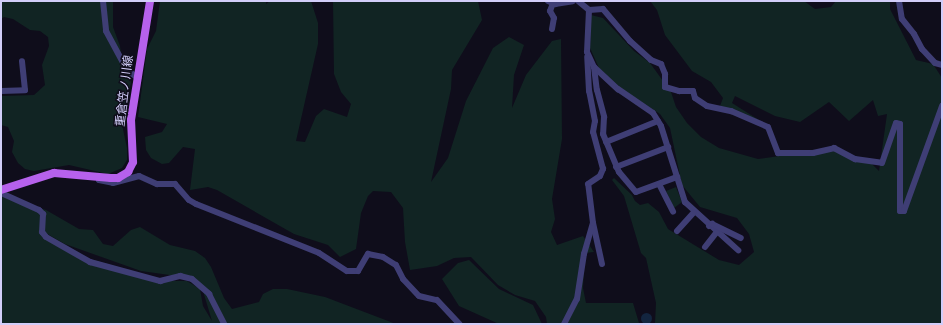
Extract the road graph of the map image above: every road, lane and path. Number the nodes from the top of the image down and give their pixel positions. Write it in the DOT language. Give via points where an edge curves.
graph roads {
  1 [pos="103,1"];
  2 [pos="150,1"];
  3 [pos="573,1"];
  4 [pos="578,1"];
  5 [pos="898,1"];
  6 [pos="551,2"];
  7 [pos="589,10"];
  8 [pos="552,29"];
  9 [pos="587,52"];
  10 [pos="22,61"];
  11 [pos="942,65"];
  12 [pos="594,67"];
  13 [pos="138,78"];
  14 [pos="1,91"];
  15 [pos="942,106"];
  16 [pos="658,121"];
  17 [pos="606,142"];
  18 [pos="668,146"];
  19 [pos="616,167"];
  20 [pos="100,177"];
  21 [pos="677,177"];
  22 [pos="659,184"];
  23 [pos="1,191"];
  24 [pos="673,212"];
  25 [pos="694,212"];
  26 [pos="593,223"];
  27 [pos="709,226"];
  28 [pos="677,231"];
  29 [pos="716,233"];
  30 [pos="741,238"];
  31 [pos="705,247"];
  32 [pos="738,250"];
  33 [pos="602,264"];
  34 [pos="224,324"];
  35 [pos="459,324"];
  36 [pos="564,324"];
  1 -- 13 [label="street" via="106,31 127,70"];
  2 -- 13 [label="main road, 重倉笠ノ川線"];
  3 -- 6 [label="street"];
  4 -- 7 [label="street"];
  5 -- 11 [label="street" via="902,19 922,49 935,63"];
  6 -- 8 [label="street" via="550,11 554,18"];
  7 -- 9 [label="street"];
  7 -- 15 [label="street" via="603,9 630,41 642,48 651,60 661,64 665,74 665,87 679,91 694,91 695,98 707,106 731,111 768,127 778,153 813,153 834,148 855,159 882,162 896,123 900,124 900,211 904,211"];
  9 -- 12 [label="street"];
  9 -- 26 [label="street" via="589,91 595,121 593,132 603,169 600,176 588,184"];
  10 -- 14 [label="street" via="25,90"];
  12 -- 16 [label="street" via="618,89 653,113"];
  12 -- 17 [label="street"];
  13 -- 20 [label="main road, 重倉笠ノ川線" via="131,120 132,165 128,172 118,178"];
  16 -- 17 [label="street"];
  16 -- 18 [label="street"];
  17 -- 19 [label="street"];
  18 -- 19 [label="street"];
  18 -- 21 [label="street"];
  19 -- 22 [label="street" via="636,192"];
  20 -- 23 [label="main road, 重倉笠ノ川線" via="54,173"];
  20 -- 35 [label="street" via="99,180 113,183 139,176 157,184 175,184 196,204 319,253 347,271 358,271 368,254 383,257 396,265 403,279 419,296 437,300"];
  21 -- 22 [label="street"];
  21 -- 25 [label="street" via="685,202"];
  22 -- 24 [label="street"];
  23 -- 34 [label="street" via="39,210 43,214 42,232 46,237 90,262 160,281 180,276 192,279 209,294"];
  25 -- 27 [label="street"];
  25 -- 28 [label="street"];
  26 -- 33 [label="street"];
  26 -- 36 [label="street" via="584,254 577,299"];
  27 -- 29 [label="street"];
  27 -- 30 [label="street" via="712,224"];
  29 -- 31 [label="street"];
  29 -- 32 [label="street"];
}
